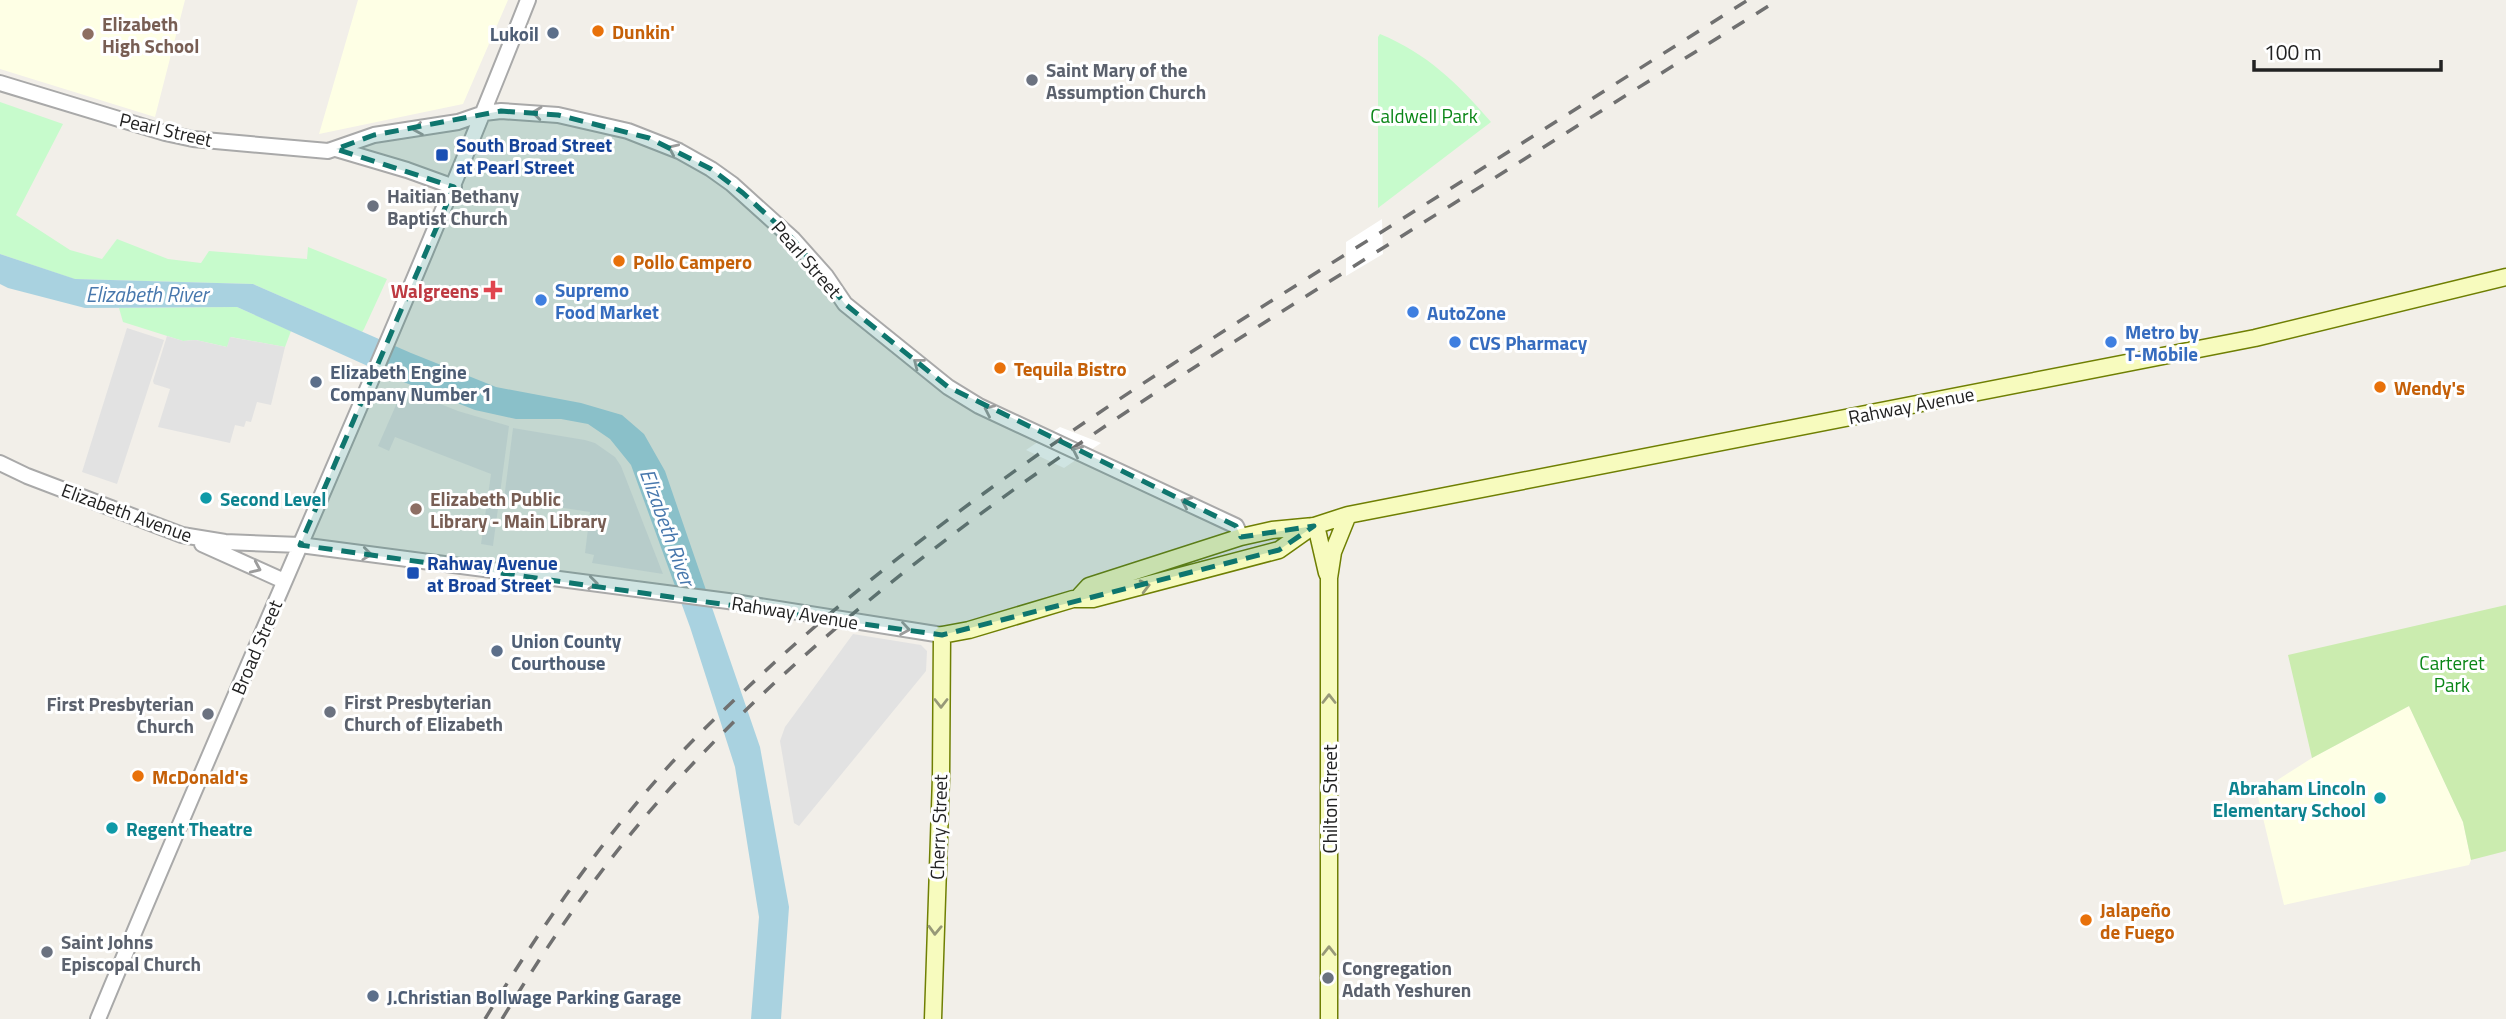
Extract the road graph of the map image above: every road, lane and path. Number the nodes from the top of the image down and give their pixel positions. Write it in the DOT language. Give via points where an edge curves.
graph roads {
  1 [pos="528,0"];
  2 [pos="0,83"];
  3 [pos="484,113"];
  4 [pos="336,149"];
  5 [pos="454,187"];
  6 [pos="2506,277"];
  7 [pos="0,463"];
  8 [pos="1348,515"];
  9 [pos="1314,526"];
  10 [pos="182,535"];
  11 [pos="1241,537"];
  12 [pos="300,545"];
  13 [pos="1180,577"];
  14 [pos="1329,578"];
  15 [pos="284,580"];
  16 [pos="1078,598"];
  17 [pos="942,635"];
  18 [pos="98,1019"];
  19 [pos="933,1019"];
  20 [pos="1329,1019"];
  1 -- 3 [label="street, Broad Street"];
  2 -- 4 [label="street, Pearl Street" via="193,139"];
  3 -- 4 [label="street, Pearl Street, one-way" via="458,122 374,135"];
  3 -- 5 [label="street, Broad Street"];
  11 -- 3 [label="street, Pearl Street, one-way" via="1236,526 979,406 948,387 845,304 826,276 769,215 679,150 610,126 530,112"];
  4 -- 5 [label="street, Pearl Street"];
  5 -- 12 [label="street, Broad Street"];
  6 -- 8 [label="main road, Rahway Avenue" via="2255,338"];
  7 -- 10 [label="street, Elizabeth Avenue"];
  8 -- 9 [label="main road, Rahway Avenue"];
  8 -- 14 [label="main road, Chilton Street" via="1333,552"];
  9 -- 11 [label="main road, Rahway Avenue"];
  9 -- 13 [label="main road, Rahway Avenue" via="1279,550"];
  9 -- 14 [label="main road, Chilton Street"];
  10 -- 12 [label="street, Elizabeth Avenue"];
  10 -- 15 [label="street, one-way"];
  11 -- 13 [label="main road" via="1235,551"];
  11 -- 16 [label="main road, Rahway Avenue" via="1089,586"];
  12 -- 15 [label="street, Broad Street"];
  12 -- 17 [label="street, Rahway Avenue, one-way" via="728,601"];
  16 -- 13 [label="main road, Rahway Avenue, one-way" via="1094,599"];
  20 -- 14 [label="main road, Chilton Street, one-way"];
  15 -- 18 [label="street, Broad Street"];
  16 -- 17 [label="main road, Rahway Avenue"];
  17 -- 19 [label="main road, Cherry Street, one-way"];
}
